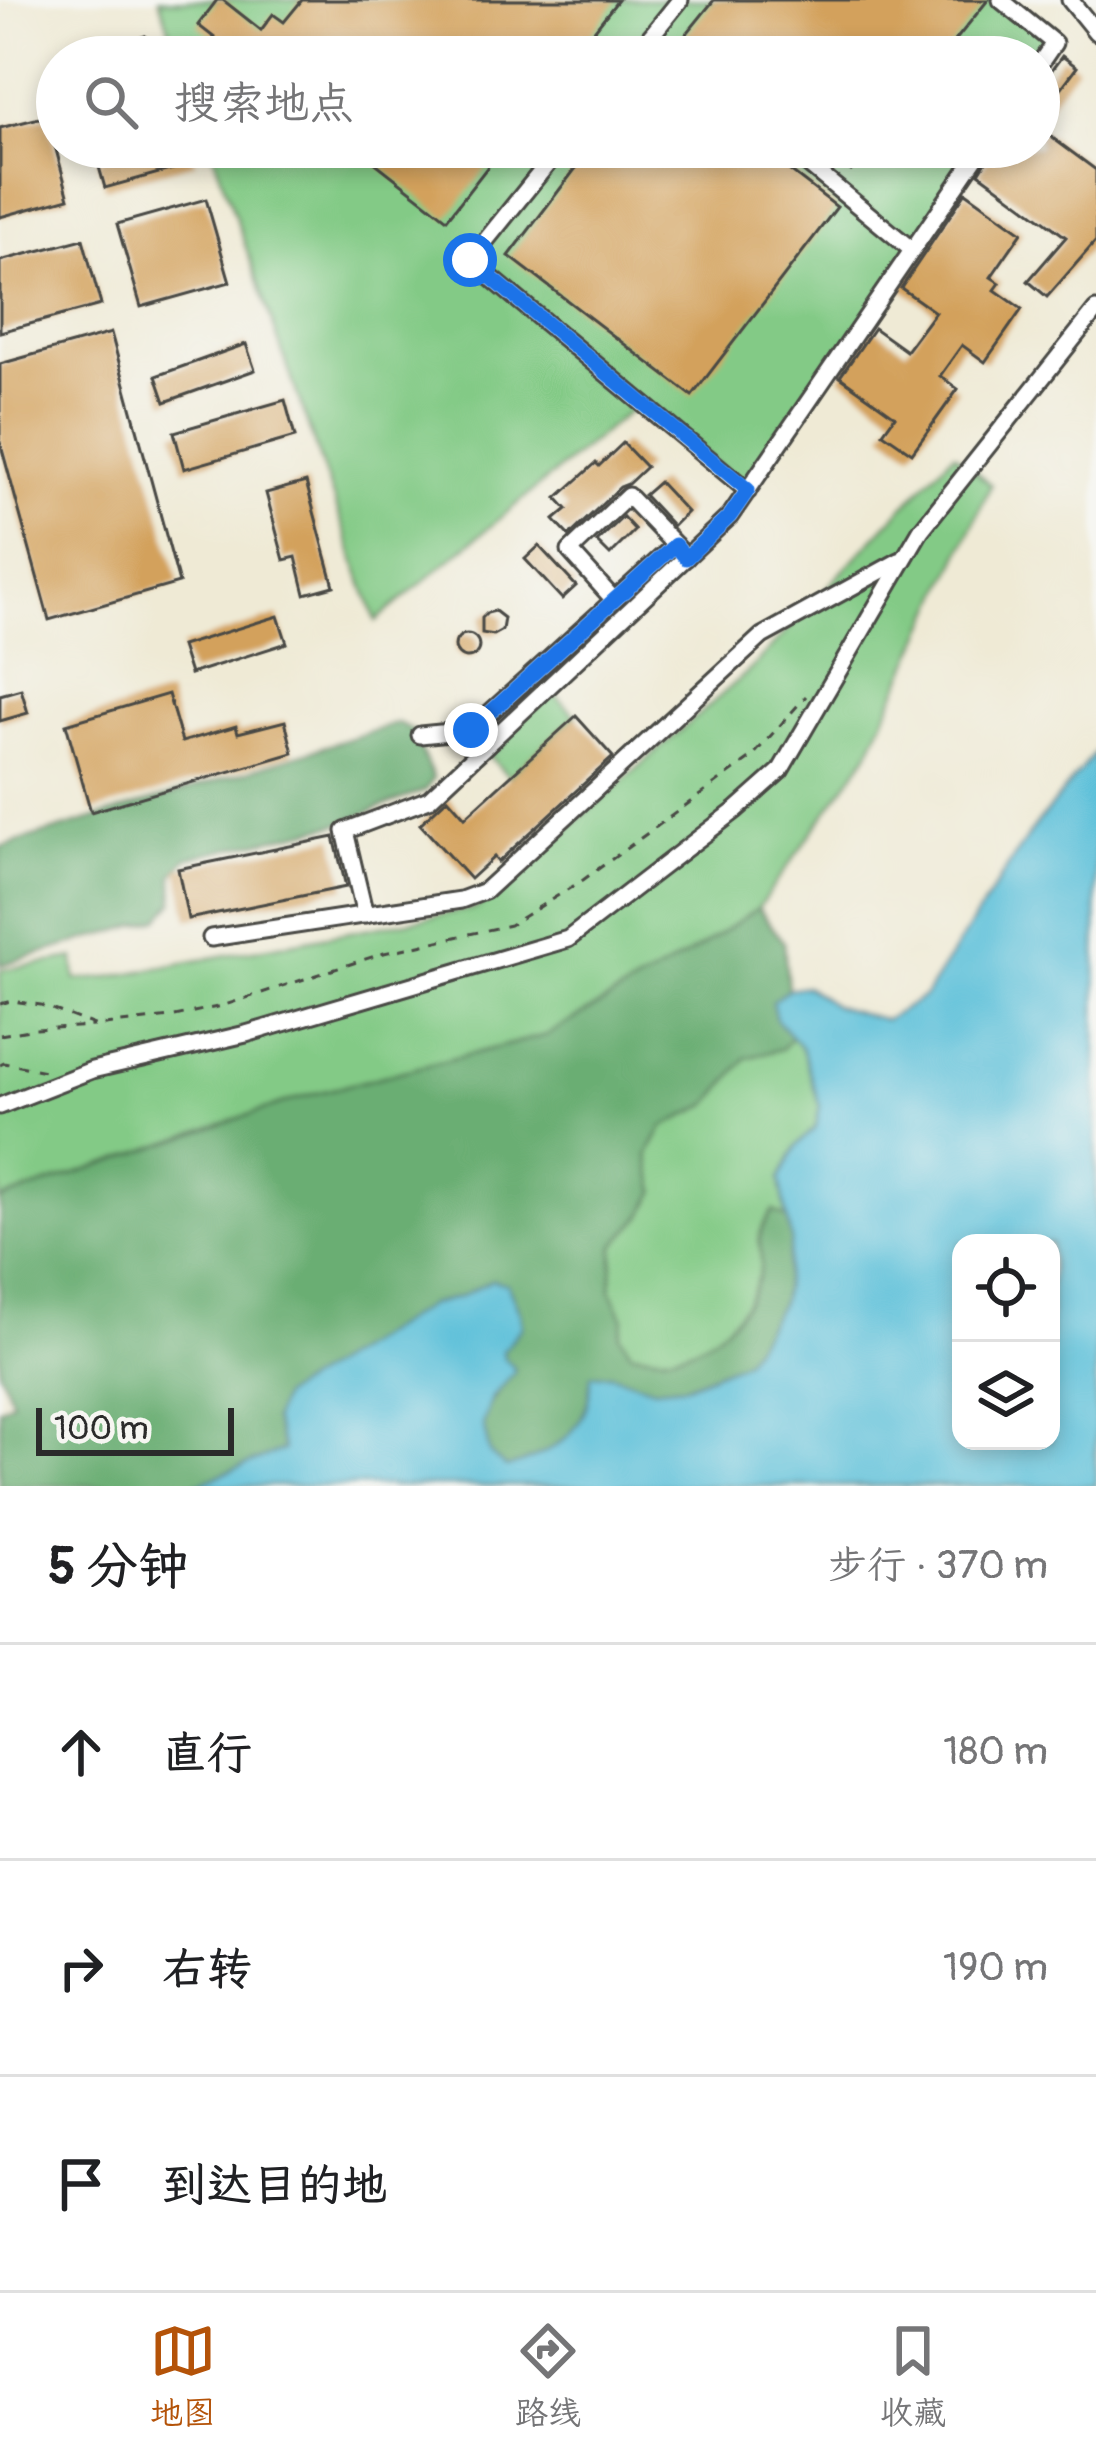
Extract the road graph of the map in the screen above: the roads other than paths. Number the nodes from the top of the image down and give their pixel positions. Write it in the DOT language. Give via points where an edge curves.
graph roads {
  1 [pos="680,0"];
  2 [pos="1001,0"];
  3 [pos="1070,0"];
  4 [pos="1096,32"];
  5 [pos="651,36"];
  6 [pos="1045,36"];
  7 [pos="544,168"];
  8 [pos="812,168"];
  9 [pos="969,168"];
  10 [pos="912,250"];
  11 [pos="1096,310"];
  12 [pos="748,490"];
  13 [pos="680,551"];
  14 [pos="901,560"];
  15 [pos="614,600"];
  16 [pos="420,735"];
  17 [pos="365,914"];
  18 [pos="211,938"];
  19 [pos="0,1106"];
  1 -- 5 [label="street"];
  2 -- 6 [label="street"];
  3 -- 4 [label="street"];
  7 -- 12 [label="street" via="470,260"];
  8 -- 10 [label="street"];
  9 -- 10 [label="street"];
  10 -- 12 [label="street"];
  11 -- 14 [label="street"];
  12 -- 13 [label="street" via="730,516"];
  13 -- 15 [label="street"];
  13 -- 15 [label="street" via="628,496 570,551"];
  13 -- 17 [label="street" via="429,799 345,831"];
  14 -- 17 [label="street" via="762,636 485,891"];
  14 -- 19 [label="street" via="780,771 568,939 246,1034 92,1070"];
  15 -- 16 [label="street" via="471,730"];
  17 -- 18 [label="street"];
}
